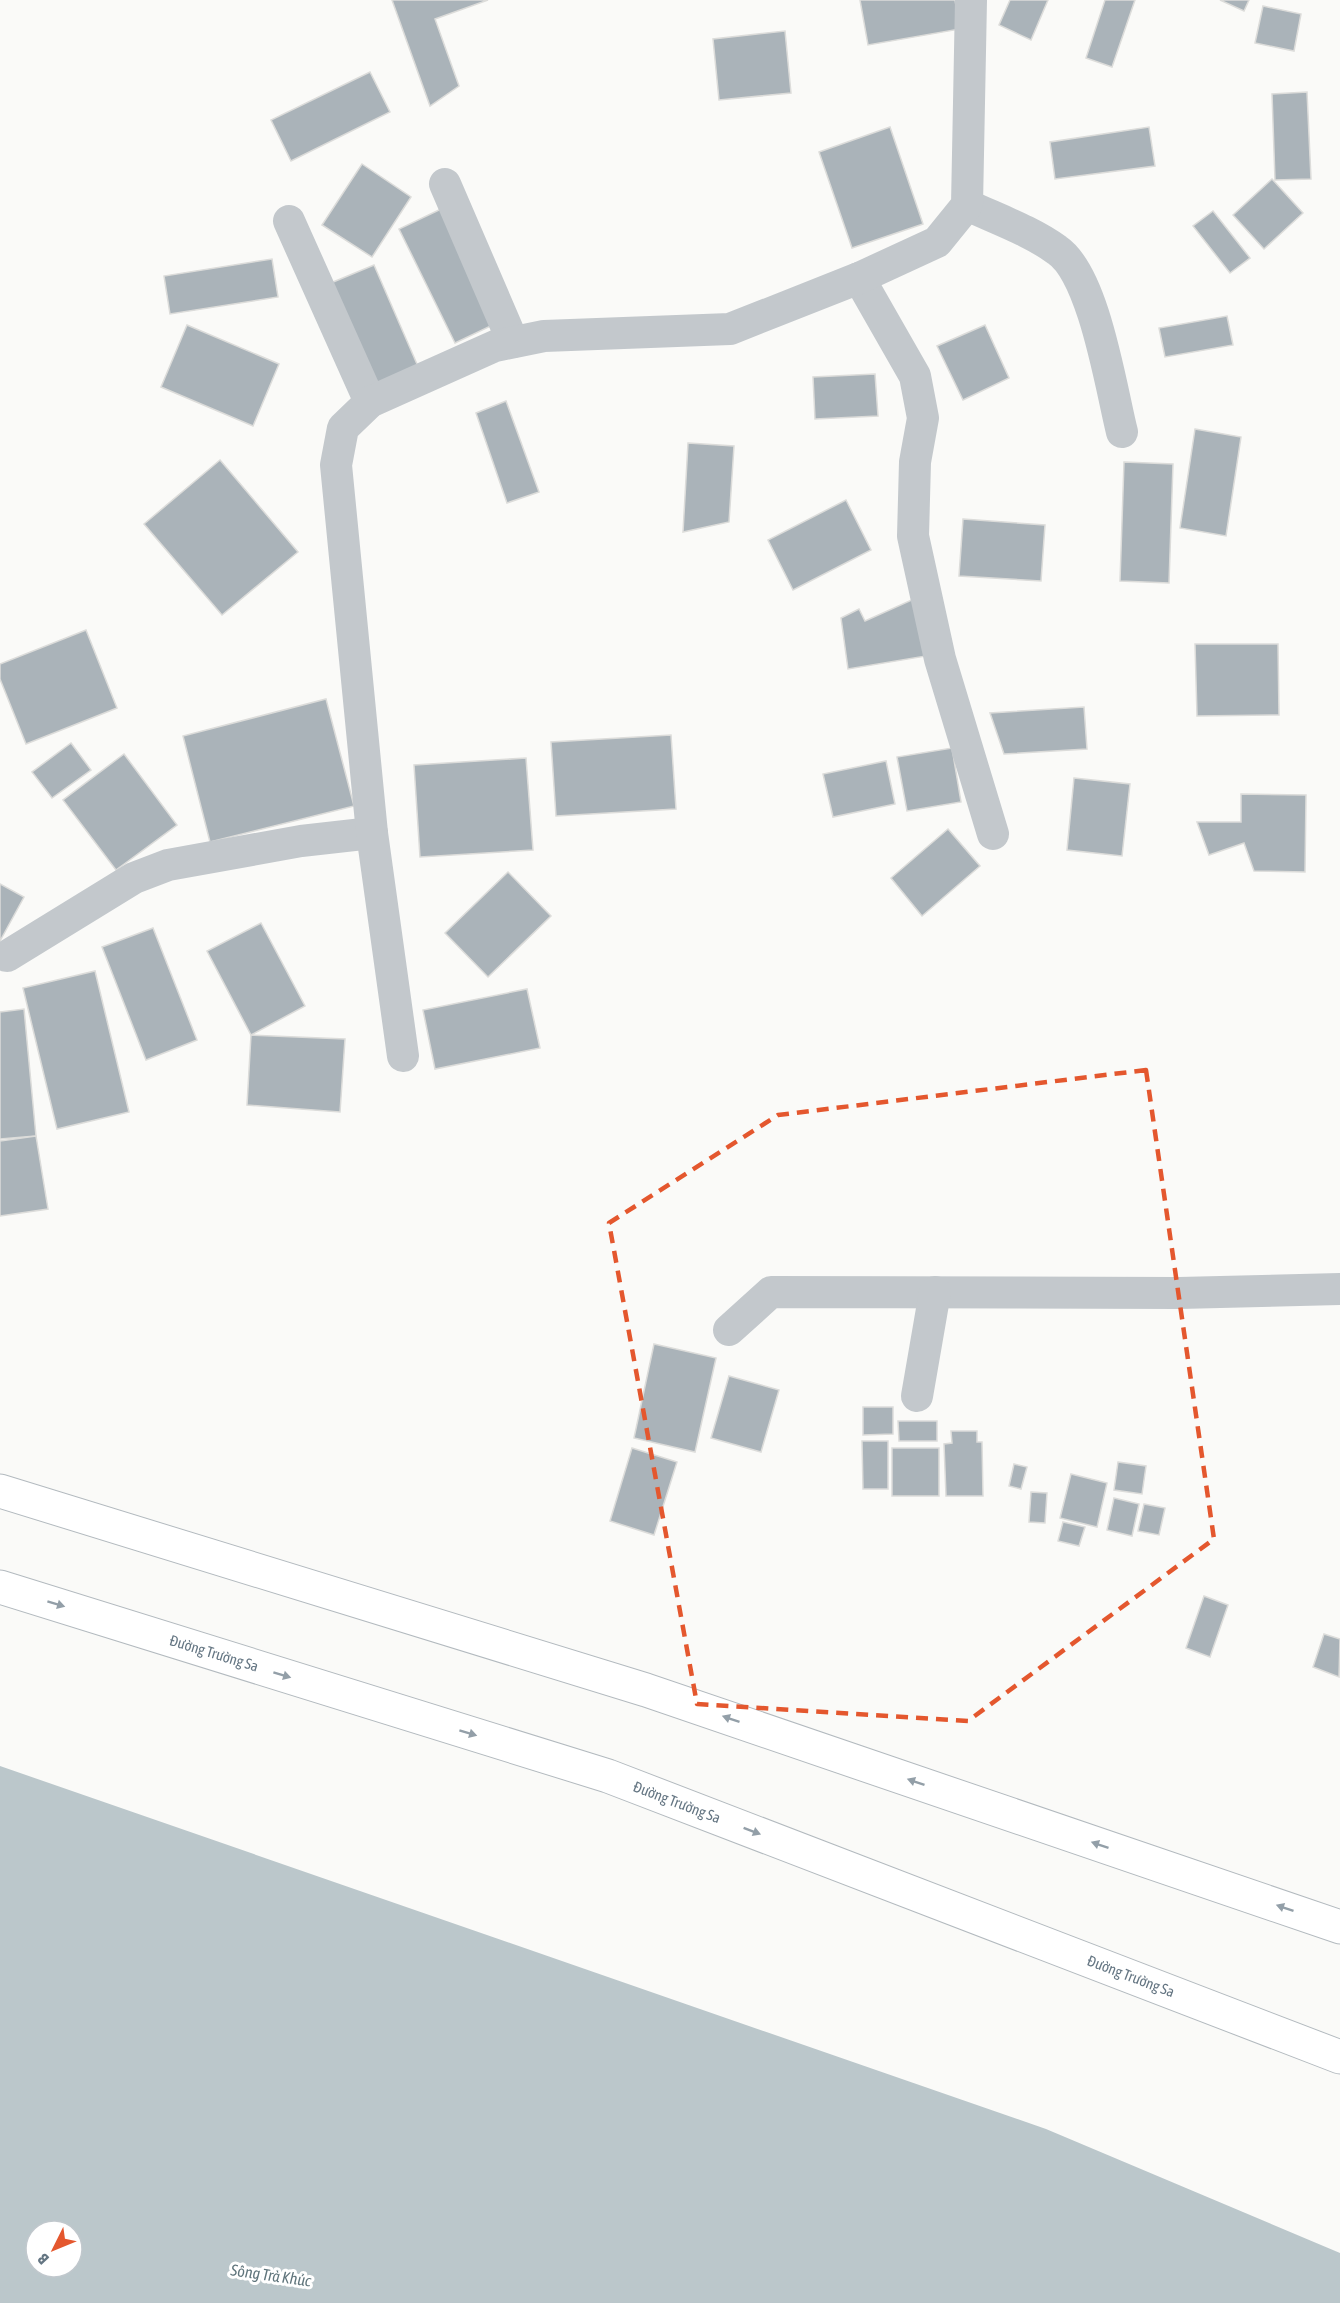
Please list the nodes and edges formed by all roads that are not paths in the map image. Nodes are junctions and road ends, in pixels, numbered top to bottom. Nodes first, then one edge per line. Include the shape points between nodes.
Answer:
1 (971, 0) edge
2 (445, 184) dead end
3 (967, 205) junction
4 (289, 221) dead end
5 (859, 278) junction
6 (513, 342) junction
7 (370, 402) junction
8 (1122, 432) dead end
9 (372, 833) junction
10 (993, 834) dead end
11 (7, 956) dead end
12 (403, 1056) dead end
13 (1340, 1289) edge
14 (935, 1292) junction
15 (729, 1330) dead end
16 (916, 1396) dead end
17 (0, 1491) edge
18 (0, 1587) edge
19 (1340, 1927) edge
20 (1340, 2057) edge

1 - 3 street
2 - 6 street
3 - 5 street via 936,242
3 - 8 street via 1059,251 1073,265 1093,313
4 - 7 street
5 - 6 street via 730,328 544,336
5 - 10 street via 915,376 923,418 915,462 913,536 940,659
6 - 7 street via 495,346
7 - 9 street via 343,428 336,465
9 - 11 street via 301,841 168,866 134,878
9 - 12 street
13 - 14 street
14 - 15 street via 771,1292
14 - 16 street
19 -> 17 main road via 646,1690
18 -> 20 main road, Đường Trường Sa via 608,1776

